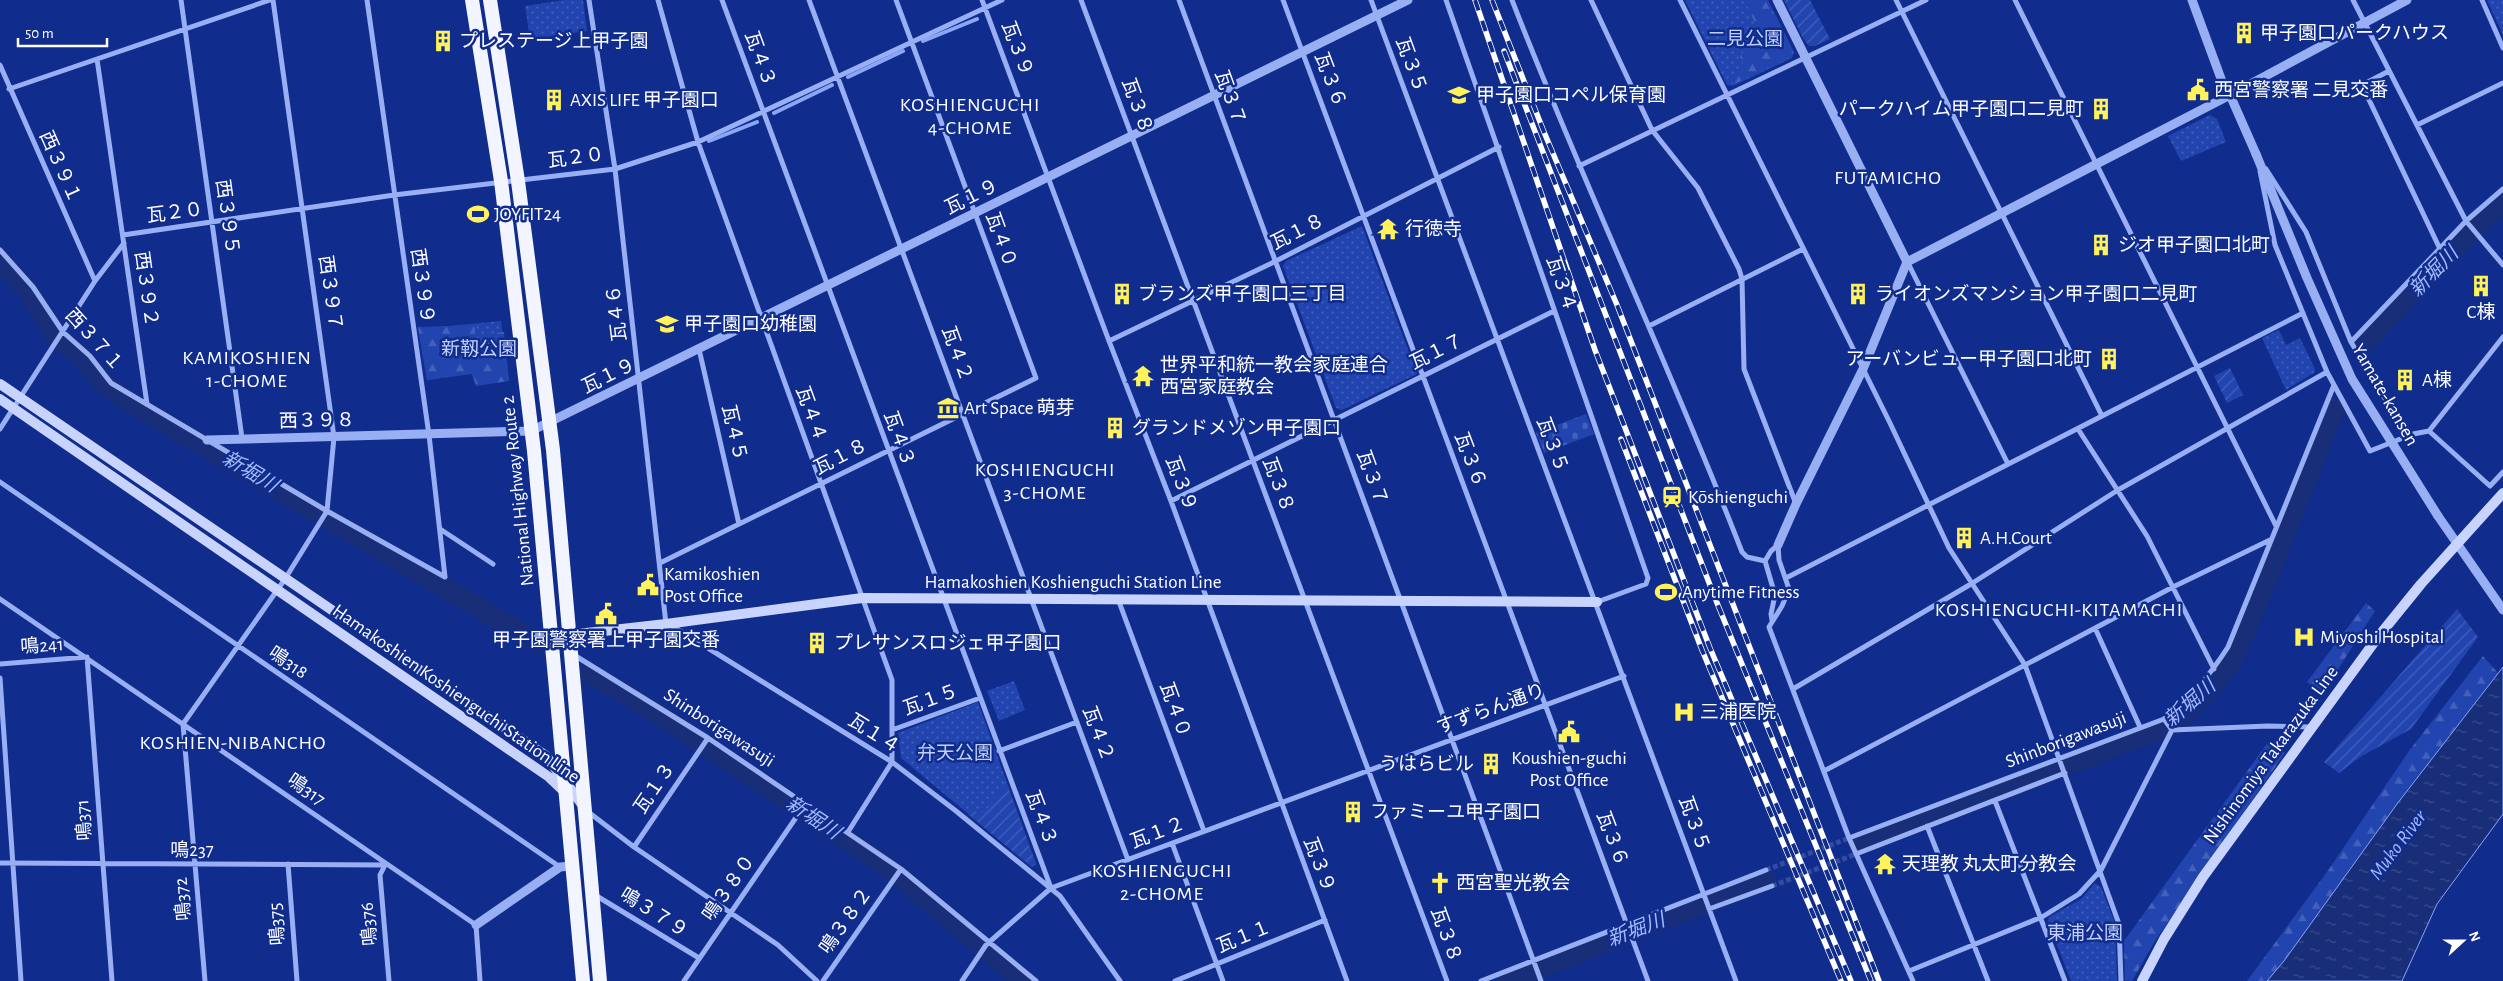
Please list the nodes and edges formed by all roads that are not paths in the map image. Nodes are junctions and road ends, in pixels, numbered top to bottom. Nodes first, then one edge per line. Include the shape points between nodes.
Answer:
1 (181, 0) edge
2 (271, 0) edge
3 (367, 0) edge
4 (472, 0) edge
5 (490, 0) edge
6 (589, 0) edge
7 (658, 0) edge
8 (722, 0) edge
9 (809, 0) edge
10 (896, 0) edge
11 (982, 0) edge
12 (1002, 0) edge
13 (1082, 0) edge
14 (1179, 0) edge
15 (1284, 0) edge
16 (1371, 0) edge
17 (1408, 0) edge
18 (1446, 0) edge
19 (1512, 0) edge
20 (1591, 0) edge
21 (1680, 0) edge
22 (1777, 0) edge
23 (1896, 0) edge
24 (1926, 0) edge
25 (2015, 0) edge
26 (2192, 0) edge
27 (2353, 0) edge
28 (2407, 0) edge
29 (2482, 0) edge
30 (985, 8) junction
31 (1902, 12) junction
32 (1377, 16) junction
33 (2364, 23) junction
34 (185, 30) junction
35 (912, 42) junction
36 (2503, 48) edge
37 (1303, 52) junction
38 (1806, 57) junction
39 (97, 59) junction
40 (0, 65) edge
41 (2389, 71) junction
42 (838, 77) junction
43 (2503, 83) edge
44 (9, 90) junction
45 (1727, 95) junction
46 (2230, 95) junction
47 (1214, 96) junction
48 (764, 112) junction
49 (2417, 126) junction
50 (1652, 130) junction
51 (1132, 137) junction
52 (698, 142) junction
53 (1499, 147) junction
54 (2256, 154) junction
55 (2096, 164) junction
56 (1578, 166) junction
57 (615, 169) junction
58 (1049, 177) junction
59 (1436, 180) junction
60 (501, 181) junction
61 (518, 181) junction
62 (2503, 189) edge
63 (394, 195) junction
64 (303, 210) junction
65 (2003, 212) junction
66 (975, 214) junction
67 (1363, 216) junction
68 (213, 223) junction
69 (2468, 223) junction
70 (123, 235) junction
71 (124, 243) junction
72 (1803, 249) junction
73 (2440, 249) junction
74 (0, 250) edge
75 (903, 250) junction
76 (1276, 261) junction
77 (1907, 262) junction
78 (2503, 265) edge
79 (1742, 279) junction
80 (95, 281) junction
81 (829, 286) junction
82 (1194, 300) junction
83 (1554, 311) junction
84 (2303, 313) junction
85 (761, 319) junction
86 (1649, 326) junction
87 (62, 334) junction
88 (2503, 336) edge
89 (1496, 340) junction
90 (1109, 341) junction
91 (2351, 342) junction
92 (699, 350) junction
93 (2198, 366) junction
94 (1863, 369) junction
95 (2327, 372) junction
96 (1422, 376) junction
97 (1036, 378) joint
98 (640, 379) junction
99 (0, 384) edge
100 (2334, 385) junction
101 (21, 398) junction
102 (0, 399) edge
103 (147, 404) junction
104 (14, 409) junction
105 (963, 415) junction
106 (2102, 416) junction
107 (1335, 419) junction
108 (550, 422) junction
109 (2078, 428) junction
110 (2227, 428) junction
111 (0, 430) edge
112 (531, 431) junction
113 (2429, 431) junction
114 (428, 435) junction
115 (334, 437) junction
116 (2408, 437) junction
117 (242, 438) junction
118 (207, 440) junction
119 (887, 450) junction
120 (1252, 460) junction
121 (2008, 464) junction
122 (2503, 472) edge
123 (0, 482) edge
124 (821, 484) junction
125 (2118, 490) junction
126 (2503, 493) edge
127 (1172, 501) junction
128 (1796, 504) junction
129 (1929, 505) junction
130 (327, 511) junction
131 (739, 524) junction
132 (2276, 526) junction
133 (440, 529) junction
134 (2270, 540) junction
135 (2457, 543) junction
136 (1774, 548) junction
137 (1765, 561) junction
138 (660, 563) junction
139 (493, 564) dead end
140 (445, 577) joint
141 (1786, 578) junction
142 (285, 579) junction
143 (1971, 584) junction
144 (2173, 587) junction
145 (277, 590) junction
146 (0, 598) edge
147 (862, 598) junction
148 (943, 598) junction
149 (1031, 599) junction
150 (1118, 599) junction
151 (1206, 601) junction
152 (1306, 601) junction
153 (1400, 602) junction
154 (1508, 602) junction
155 (1597, 602) junction
156 (2503, 610) edge
157 (1772, 620) junction
158 (667, 624) junction
159 (2095, 628) junction
160 (569, 636) junction
161 (551, 637) junction
162 (237, 646) junction
163 (571, 654) junction
164 (87, 657) junction
165 (0, 664) edge
166 (2025, 664) junction
167 (2214, 669) junction
168 (1624, 676) junction
169 (0, 678) edge
170 (1793, 689) junction
171 (980, 698) junction
172 (1545, 705) junction
173 (2164, 719) junction
174 (1077, 722) junction
175 (183, 724) junction
176 (2140, 727) junction
177 (2311, 727) junction
178 (892, 730) junction
179 (2172, 730) junction
180 (1452, 740) junction
181 (705, 742) junction
182 (999, 751) junction
183 (2061, 761) junction
184 (892, 762) junction
185 (1369, 771) junction
186 (1824, 771) junction
187 (2064, 771) junction
188 (566, 788) junction
189 (1995, 801) junction
190 (1280, 803) junction
191 (803, 807) junction
192 (587, 810) junction
193 (1927, 826) junction
194 (1204, 831) junction
195 (848, 832) junction
196 (1849, 838) junction
197 (1172, 843) junction
198 (634, 848) junction
199 (1856, 854) junction
200 (1128, 860) junction
201 (0, 863) edge
202 (12, 863) junction
203 (103, 864) junction
204 (288, 864) junction
205 (385, 865) junction
206 (195, 866) junction
207 (566, 866) junction
208 (1766, 870) tunnel mouth
209 (2101, 870) junction
210 (899, 872) junction
211 (1772, 886) tunnel mouth
212 (1051, 888) junction
213 (593, 894) junction
214 (1704, 897) junction
215 (1709, 908) junction
216 (730, 912) junction
217 (2042, 917) junction
218 (1324, 920) junction
219 (476, 926) junction
220 (1629, 927) junction
221 (987, 943) junction
222 (1974, 944) junction
223 (699, 958) junction
224 (1535, 963) junction
225 (1217, 964) junction
226 (1909, 971) junction
227 (21, 981) edge
228 (112, 981) edge
229 (205, 981) edge
230 (297, 981) edge
231 (389, 981) edge
232 (480, 981) edge
233 (583, 981) edge
234 (600, 981) edge
235 (684, 981) edge
236 (817, 981) edge
237 (823, 981) edge
238 (962, 981) edge
239 (1036, 981) edge
240 (1120, 981) edge
241 (1175, 981) edge
242 (1223, 981) edge
243 (1346, 981) edge
244 (1447, 981) edge
245 (1482, 981) edge
246 (1541, 981) edge
247 (1648, 981) edge
248 (1736, 981) edge
249 (1914, 981) edge
250 (1988, 981) edge
251 (2065, 981) edge
252 (2121, 981) edge
253 (2142, 981) edge

1 - 34 street, 西３９５
2 - 34 street
2 - 64 street, 西３９７
3 - 63 street, 西３９９
4 - 60 highway, National Highway Route 2
5 - 61 highway, National Highway Route 2
6 - 57 street, 瓦４６
7 - 52 street, 瓦４４
8 - 48 street, 瓦４３
9 - 42 street, 瓦４２
10 - 35 street, 瓦４０
11 - 30 street, 瓦３９
12 - 30 street, 瓦２０
13 - 51 street, 瓦３８
14 - 47 street, 瓦３７
15 - 37 street, 瓦３６
16 - 32 street, 瓦３５
17 - 32 street, 瓦１９
18 - 53 street, 瓦３４
19 - 56 street
20 - 50 street
21 - 45 street
22 - 38 street
23 - 31 street
24 - 31 street
25 - 55 street
26 - 46 street
27 - 33 street
28 - 33 street
29 - 36 street
30 - 35 street, 瓦２０
30 - 58 street, 瓦３９
31 - 38 street
31 - 65 street
32 - 37 street, 瓦１９
32 - 59 street, 瓦３５
33 - 41 street
33 - 46 street
34 - 39 street
34 - 68 street, 西３９５
35 - 42 street, 瓦２０
35 - 66 street, 瓦４０
37 - 47 street, 瓦１９
37 - 67 street, 瓦３６
38 - 45 street
38 - 77 street
39 - 44 street
39 - 70 street, 西３９２
40 - 44 street, 西３９１
41 - 49 street
41 - 73 street via 2362,85
42 - 48 street, 瓦２０
42 - 75 street, 瓦４２
43 - 49 street
44 - 80 street, 西３９１
45 - 50 street
45 - 72 street
46 - 54 street, Yamate-kansen
46 - 55 street
47 - 51 street, 瓦１９
47 - 76 street, 瓦３７
48 - 52 street, 瓦２０
48 - 81 street, 瓦４３
49 - 69 street
50 - 56 street
50 - 79 street via 1698,188
51 - 58 street, 瓦１９
51 - 82 street, 瓦３８
52 - 57 street, 瓦２０
52 - 85 street, 瓦４４
53 - 59 street, 瓦１８
53 - 83 street, 瓦３４
54 - 84 street via 2275,245
54 - 91 street via 2306,232
54 - 135 street, Yamate-kansen, bridge via 2352,379
55 - 65 street
55 - 93 street
56 - 86 street
57 - 61 street, 瓦２０
57 - 98 street, 瓦４６
58 - 66 street, 瓦１９
58 - 90 street, 瓦３９
59 - 67 street, 瓦１８
59 - 89 street, 瓦３５
60 - 61 street, 瓦２０
60 - 63 street, 瓦２０
60 - 112 highway, National Highway Route 2
61 - 108 highway, National Highway Route 2
62 - 69 street
63 - 64 street, 瓦２０
63 - 114 street, 西３９９
64 - 68 street, 瓦２０
64 - 115 street, 西３９７
65 - 77 street
65 - 106 street
66 - 75 street, 瓦１９
66 - 97 street, 瓦４０
67 - 76 street, 瓦１８
67 - 96 street, 瓦３６
68 - 70 street, 瓦２０
68 - 117 street, 西３９５
69 - 73 street
69 - 78 street
70 - 71 street, 西３９２
71 - 80 street, 瓦２０
71 - 103 street, 西３９２
72 - 79 street
72 - 94 street
73 - 91 street
74 - 87 street, 西３７１ via 33,287
75 - 81 street, 瓦１９
75 - 105 street, 瓦４２
76 - 82 street, 瓦１８
76 - 107 street, 瓦３７
77 - 94 street
77 - 121 street
79 - 86 street
79 - 128 street via 1744,369
80 - 87 street, 瓦２０
81 - 85 street, 瓦１９
81 - 119 street, 瓦４３
82 - 90 street, 瓦１８
82 - 120 street, 瓦３８
83 - 89 street, 瓦１７
83 - 155 street, 瓦３４ via 1648,578 1646,584
84 - 93 street
84 - 95 street
85 - 92 street, 瓦１９
85 - 124 street, 瓦４４
86 - 137 street via 1742,552 1747,557
87 - 101 street, 瓦２０
87 - 103 street, 西３７１ via 90,356 111,383
88 - 113 street
89 - 96 street, 瓦１７
89 - 155 street, 瓦３５
90 - 127 street, 瓦３９
91 - 116 street
92 - 98 street, 瓦１９
92 - 131 street, 瓦４５
93 - 106 street
93 - 110 street
94 - 128 street
94 - 129 street
95 - 100 street
95 - 110 street
96 - 107 street, 瓦１７
96 - 154 street, 瓦３６
97 - 105 street, 瓦１８
98 - 108 street, 瓦１９
98 - 138 street, 瓦４６
99 - 101 main road, Hamakoshien Koshienguchi Station Line
100 - 116 street via 2370,451
100 - 132 street, Shinborigawasuji
101 - 104 street, 瓦２０
101 - 142 main road, Hamakoshien Koshienguchi Station Line
102 - 104 main road, Hamakoshien Koshienguchi Station Line
103 - 118 street, 西３７１
104 - 111 street, 瓦２０
104 - 145 main road, Hamakoshien Koshienguchi Station Line
105 - 119 street, 瓦１８
105 - 149 street, 瓦４２
106 - 109 street
107 - 120 street, 瓦１７
107 - 153 street, 瓦３７
108 - 112 street, 瓦１９
108 - 160 highway, National Highway Route 2
109 - 121 street
109 - 125 street
110 - 125 street
110 - 132 street
112 - 114 street, 西３９８
112 - 161 highway, National Highway Route 2
113 - 116 street
113 - 122 street via 2490,486
114 - 115 street, 西３９８
114 - 133 street, 西３９９
115 - 117 street, 西３９８
115 - 130 street, 西３９７
117 - 118 street, 西３９８
118 - 130 street, 西３７１
119 - 124 street, 瓦１８
119 - 148 street, 瓦４３
120 - 127 street, 瓦１７
120 - 152 street, 瓦３８
121 - 129 street
123 - 162 street, 鳴318
124 - 131 street, 瓦１８
124 - 147 street, 瓦４４
125 - 143 street
125 - 144 street via 2147,536
126 - 135 main road, Nishinomiya Takarazuka Line
127 - 151 street, 瓦３９
128 - 136 street
129 - 141 street
129 - 143 street via 1949,548
130 - 140 street, 西３７１
130 - 142 street, 西３９７
131 - 138 street, 瓦１８
132 - 134 street, Shinborigawasuji
133 - 139 street
133 - 140 street, 西３９９
134 - 144 street
134 - 167 street, Shinborigawasuji via 2228,647
135 - 156 street, Yamate-kansen
135 - 177 main road, Nishinomiya Takarazuka Line via 2378,637
136 - 137 street
136 - 141 street
137 - 157 street via 1775,595
138 - 158 street, 瓦４６
141 - 157 street via 1789,589
142 - 145 street, 西３９７
142 - 188 main road, Hamakoshien Koshienguchi Station Line via 546,756
143 - 166 street
143 - 170 street
144 - 159 street
144 - 167 street
145 - 162 street, 西３９７
145 - 188 main road, Hamakoshien Koshienguchi Station Line
146 - 164 street, 鳴317
147 - 148 main road, Hamakoshien Koshienguchi Station Line
147 - 158 main road, Hamakoshien Koshienguchi Station Line
147 - 178 street, 瓦４４ via 892,680
148 - 149 main road, Hamakoshien Koshienguchi Station Line
148 - 171 street, 瓦４３
149 - 150 main road, Hamakoshien Koshienguchi Station Line
149 - 174 street, 瓦４２
150 - 151 main road, Hamakoshien Koshienguchi Station Line
150 - 194 street, 瓦４０
151 - 152 main road, Hamakoshien Koshienguchi Station Line
151 - 190 street, 瓦３９
152 - 153 main road, Hamakoshien Koshienguchi Station Line
152 - 185 street, 瓦３８
153 - 154 main road, Hamakoshien Koshienguchi Station Line
153 - 180 street, 瓦３７
154 - 155 main road, Hamakoshien Koshienguchi Station Line
154 - 172 street, 瓦３６
155 - 168 street, 瓦３５
157 - 170 street via 1769,627
158 - 160 main road, Hamakoshien Koshienguchi Station Line
158 - 184 street, 瓦１４
159 - 166 street
159 - 176 street
160 - 161 main road, Hamakoshien Koshienguchi Station Line
160 - 163 highway, National Highway Route 2
161 - 188 highway, National Highway Route 2
162 - 175 street, 西３９７
162 - 207 street, 鳴318
163 - 181 street, Shinborigawasuji
163 - 192 highway, National Highway Route 2
164 - 165 street, 鳴241
164 - 175 street, 鳴317
164 - 203 street, 鳴371
166 - 183 street
166 - 186 street
167 - 173 street, Shinborigawasuji via 2192,695
168 - 172 street, すずらん通り
168 - 214 street, 瓦３５
169 - 202 street
170 - 186 street
171 - 178 street, 瓦１５
171 - 182 street, 瓦４３
172 - 180 street, すずらん通り
172 - 220 street, 瓦３６
173 - 176 street, Shinborigawasuji
173 - 179 street
174 - 182 street
174 - 200 street, 瓦４２
175 - 205 street, 鳴317
175 - 206 street, 鳴372
176 - 183 street, Shinborigawasuji
177 - 179 street
177 - 253 main road, Nishinomiya Takarazuka Line via 2203,878
178 - 184 street, 瓦４４
179 - 209 street
180 - 185 street, すずらん通り
180 - 224 street, 瓦３７
181 - 191 street, Shinborigawasuji
181 - 198 street, 瓦１３
182 - 212 street, 瓦４３
183 - 187 street
183 - 196 street, Shinborigawasuji
184 - 195 street
184 - 212 street, 瓦１４
185 - 190 street, 瓦１２
185 - 244 street, 瓦３８
186 - 196 street
187 - 189 street
187 - 209 street
188 - 192 main road, Hamakoshien Koshienguchi Station Line
188 - 207 highway, National Highway Route 2
189 - 193 street
189 - 217 street
190 - 194 street, 瓦１２
190 - 218 street, 瓦３９
191 - 195 street, Shinborigawasuji
191 - 216 street, 鳴３８０
192 - 198 street
192 - 213 highway, National Highway Route 2
193 - 199 street
193 - 222 street
194 - 197 street, 瓦１２
195 - 210 street, Shinborigawasuji
196 - 199 street
197 - 200 street, 瓦１２
197 - 225 street
198 - 216 street
199 - 226 street
200 - 212 street, 瓦１２
201 - 202 street, 鳴237
202 - 203 street, 鳴237
202 - 227 street
203 - 206 street, 鳴237
203 - 228 street, 鳴371
204 - 205 street, 鳴237
204 - 206 street, 鳴237
204 - 230 street, 鳴375
205 - 219 street, 鳴317
205 - 231 street, 鳴376 via 380,875
206 - 229 street, 鳴372
207 - 219 street
207 - 233 highway, National Highway Route 2
208 - 214 street
209 - 217 street via 2079,894
209 - 252 street via 2119,924
210 - 221 street, Shinborigawasuji
210 - 237 street, 鳴３８２
211 - 215 street
212 - 221 street, 瓦１２
212 - 240 street
213 - 223 street, 鳴３７９
213 - 234 highway, National Highway Route 2
214 - 215 street, 瓦３５
214 - 220 street
215 - 248 street
216 - 223 street, 鳴３８０
216 - 236 street via 778,945
217 - 222 street
217 - 251 street
218 - 225 street, 瓦１１
218 - 243 street, 瓦３９
219 - 232 street
220 - 224 street
220 - 247 street, 瓦３６
221 - 238 street, 瓦１２
221 - 239 street, Shinborigawasuji
222 - 226 street
222 - 250 street
223 - 235 street, 鳴３８０
224 - 245 street
224 - 246 street, 瓦３７
225 - 241 street, 瓦１１
225 - 242 street
226 - 249 street

